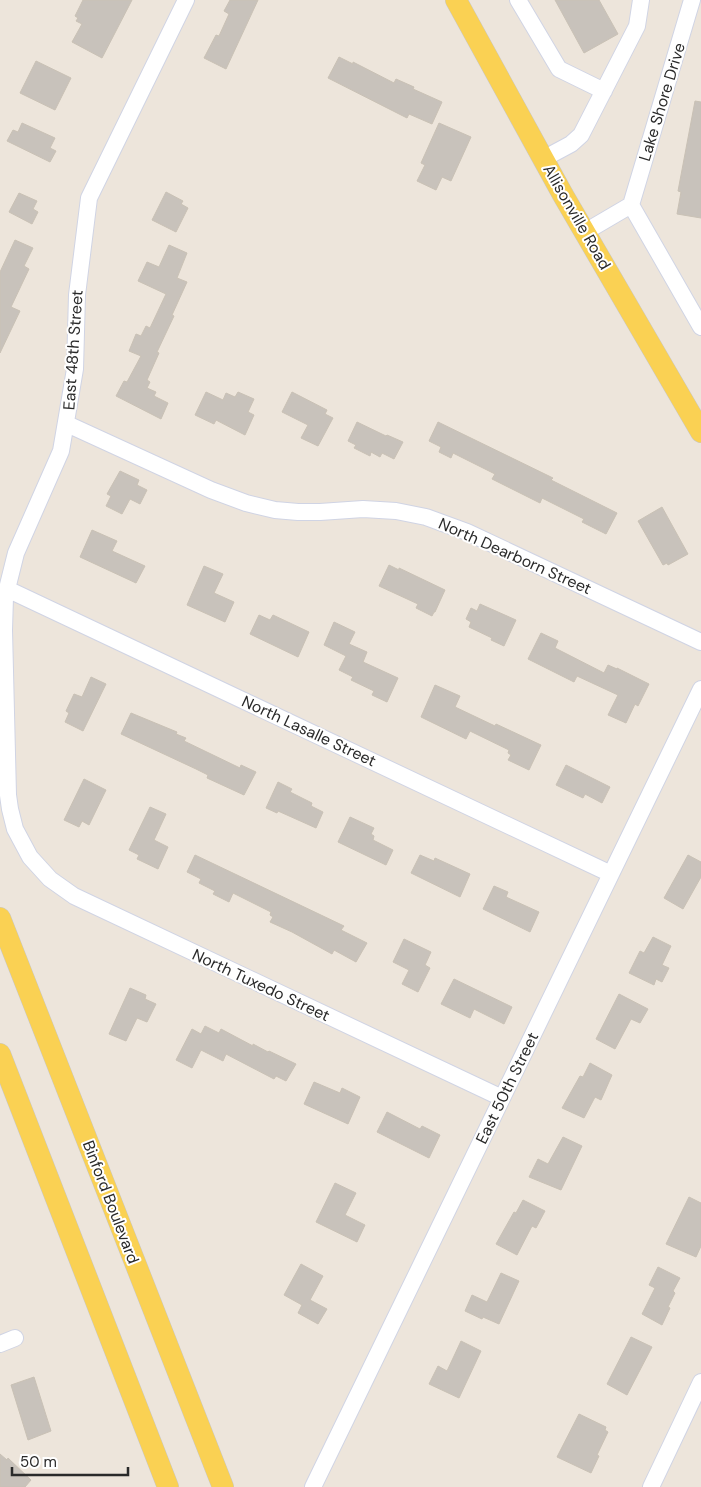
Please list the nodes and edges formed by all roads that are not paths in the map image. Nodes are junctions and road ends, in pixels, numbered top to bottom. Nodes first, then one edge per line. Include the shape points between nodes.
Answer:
1 (186, 0) edge
2 (456, 0) edge
3 (518, 0) edge
4 (641, 0) edge
5 (692, 0) edge
6 (604, 91) junction
7 (543, 159) junction
8 (631, 205) junction
9 (585, 232) junction
10 (701, 327) edge
11 (66, 424) junction
12 (701, 432) edge
13 (7, 589) junction
14 (701, 642) edge
15 (701, 690) edge
16 (30, 857) joint
17 (611, 874) junction
18 (0, 918) edge
19 (0, 1054) edge
20 (502, 1098) junction
21 (701, 1382) edge
22 (168, 1487) edge
23 (223, 1487) edge
24 (313, 1487) edge
25 (651, 1487) edge

1 - 11 street, East 48th Street via 89,198 76,295 75,369
2 - 7 main road, Allisonville Road
3 - 6 street via 559,69
4 - 6 street via 637,26
5 - 8 street, Lake Shore Drive
6 - 7 street via 581,135
7 - 9 main road, Allisonville Road
8 - 9 street
8 - 10 street
9 - 12 main road, Allisonville Road
11 - 13 street, East 48th Street via 61,450 20,541
11 - 14 street, North Dearborn Street via 246,503 298,512 396,510 440,522 468,532
13 - 16 street, East 48th Street via 4,630 8,795 15,829
13 - 17 street, North Lasalle Street
15 - 17 street, East 50th Street
16 - 20 street, North Tuxedo Street via 50,879 74,896
17 - 20 street, East 50th Street
18 - 23 main road, Binford Boulevard
19 - 22 main road
20 - 24 street, East 50th Street
21 - 25 street

